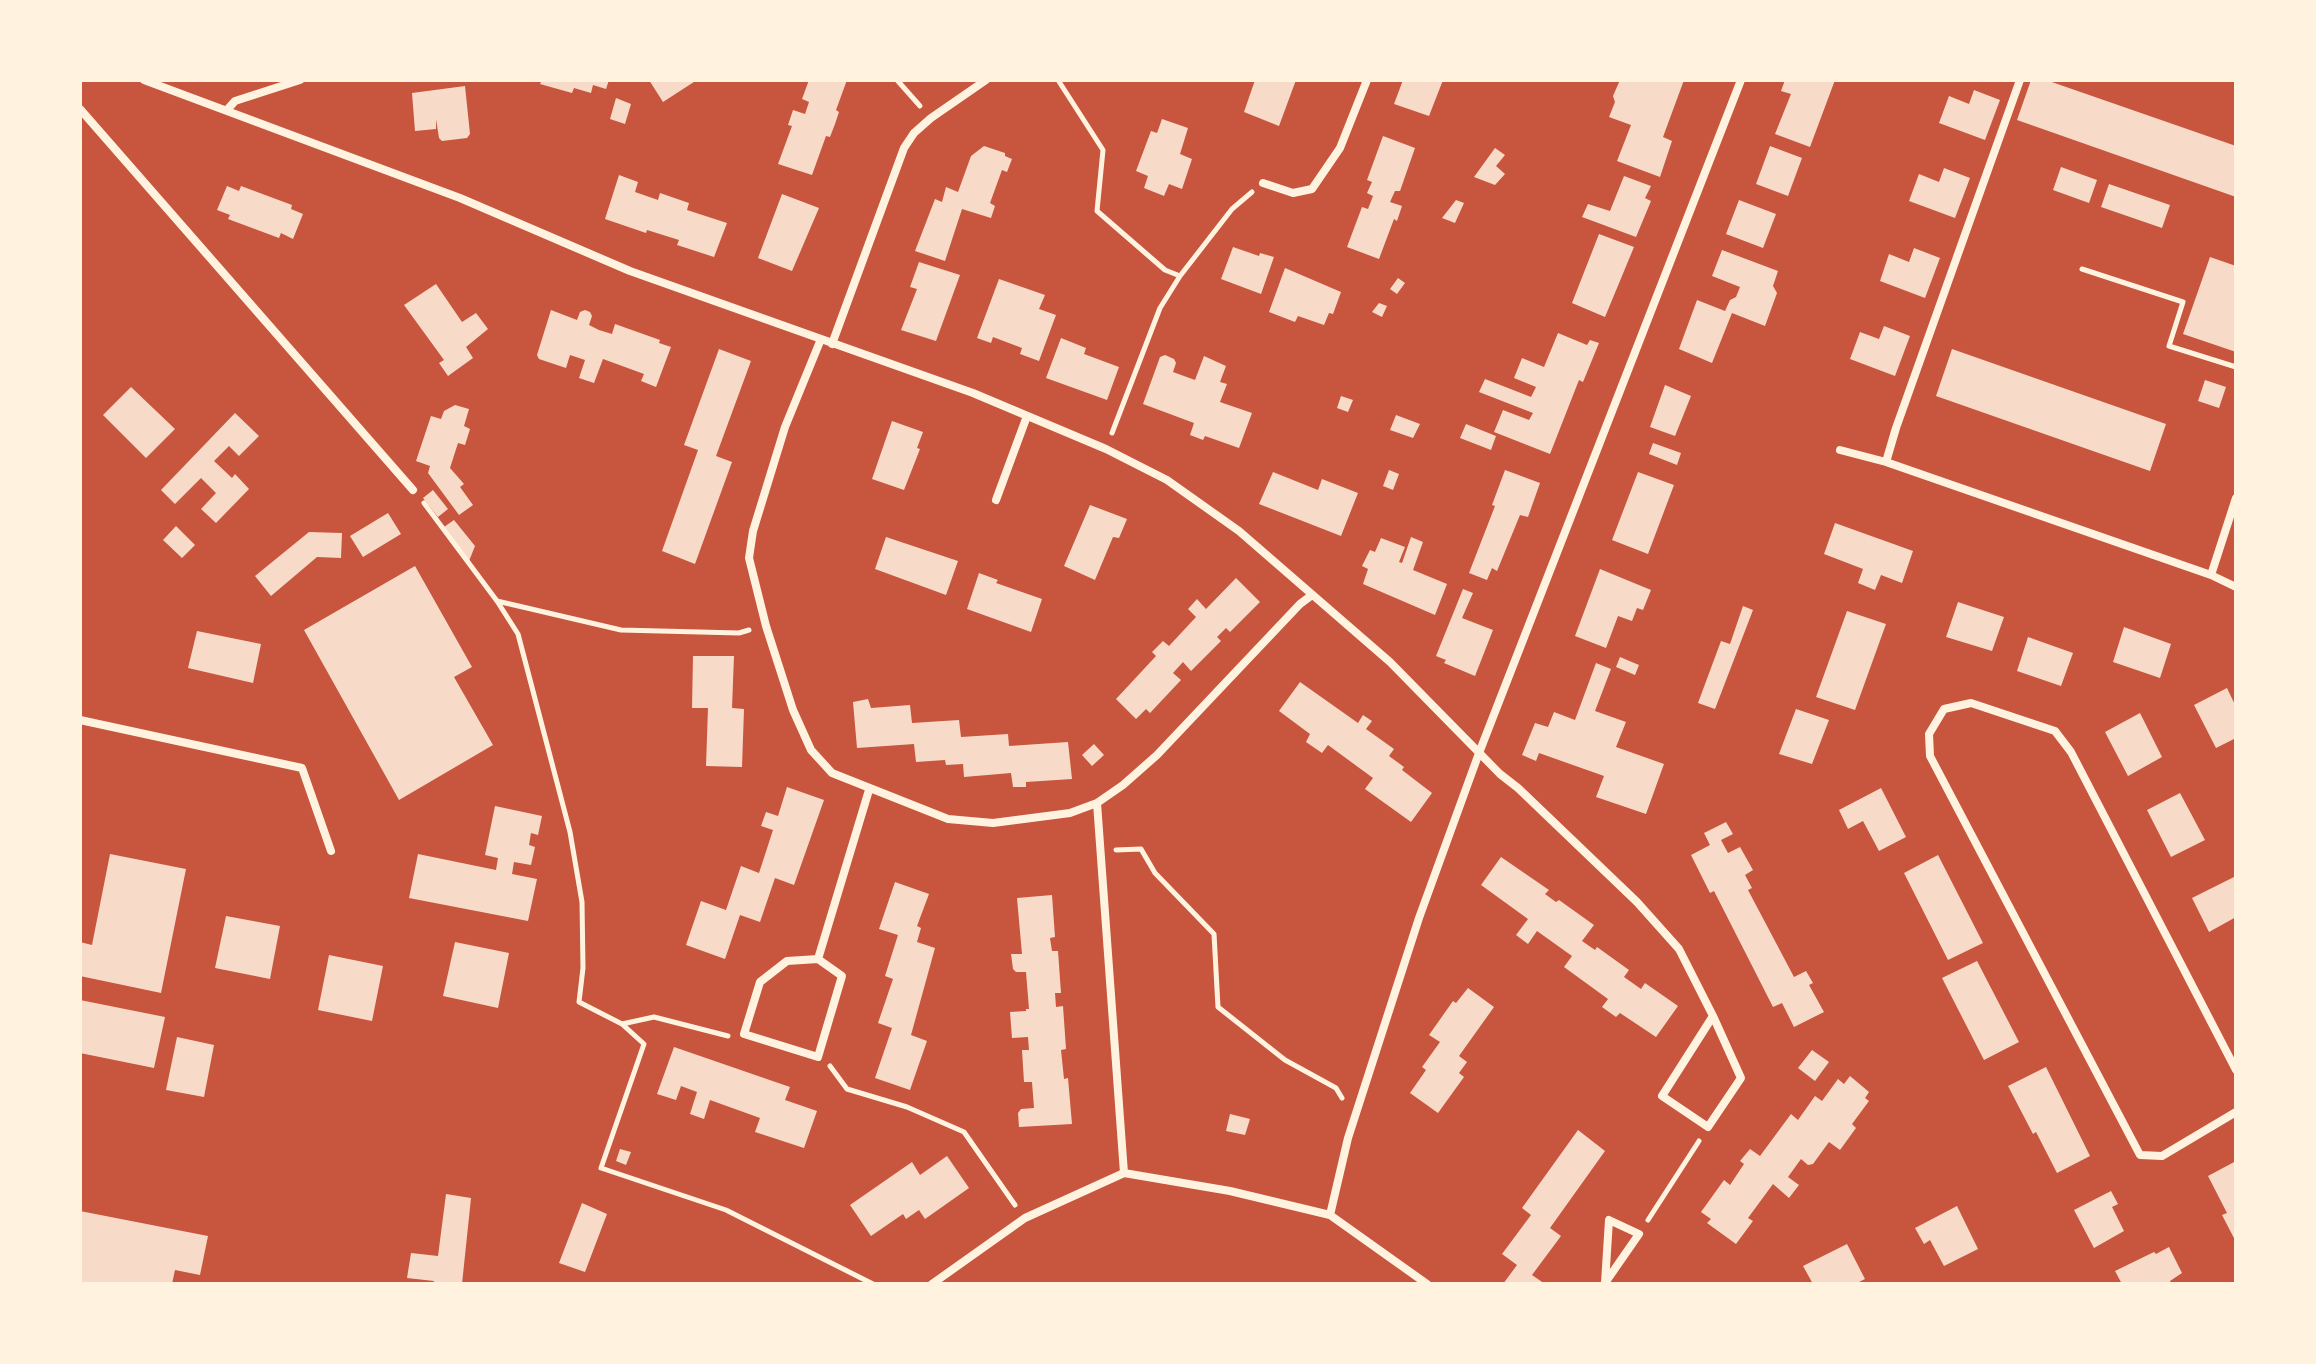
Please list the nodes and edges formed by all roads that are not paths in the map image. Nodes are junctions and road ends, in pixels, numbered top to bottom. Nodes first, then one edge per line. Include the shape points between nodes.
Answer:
1 (144, 80) edge
2 (300, 80) edge
3 (986, 80) edge
4 (1367, 80) edge
5 (1741, 80) edge
6 (2020, 80) edge
7 (80, 109) edge
8 (227, 110) junction
9 (1263, 183) road end
10 (821, 339) junction
11 (832, 344) junction
12 (1027, 416) junction
13 (1840, 450) dead end
14 (1886, 462) junction
15 (413, 490) road end
16 (2236, 498) edge
17 (996, 500) dead end
18 (2211, 575) junction
19 (2236, 587) edge
20 (1312, 595) junction
21 (80, 720) edge
22 (1479, 753) junction
23 (869, 790) junction
24 (1097, 803) junction
25 (331, 851) dead end
26 (818, 959) junction
27 (1713, 1016) junction
28 (2236, 1070) edge
29 (2236, 1112) edge
30 (1124, 1173) junction
31 (1330, 1215) junction
32 (932, 1284) edge
33 (1427, 1284) edge
34 (1605, 1284) edge

1 - 8 street
2 - 8 street via 235,101
3 - 11 street via 931,118 904,148
4 - 9 street via 1340,148 1312,189 1293,193
5 - 22 street
6 - 14 street
7 - 15 street
8 - 10 street via 460,198 630,271
10 - 11 street
10 - 23 street via 785,427 749,558 793,710 811,750 832,773
11 - 12 street
12 - 17 street
12 - 20 street via 1167,480 1239,531
13 - 14 street
14 - 18 street
16 - 18 street
18 - 19 street
20 - 22 street via 1390,662
20 - 24 street via 1157,755
21 - 25 street via 302,768
22 - 27 street via 1669,937
22 - 31 street via 1355,1116
23 - 24 street via 948,819 993,823 1070,813
23 - 26 street
24 - 30 street
26 - 26 street via 842,976 818,1057 744,1034 760,982 787,961
27 - 27 street via 1662,1096 1708,1127 1741,1078
28 - 29 street via 2071,752 2055,731 1971,703 1944,709 1929,734 1930,756 2140,1155 2162,1156
30 - 31 street
30 - 32 street via 1025,1218
31 - 33 street
34 - 34 street via 1639,1234 1609,1220

